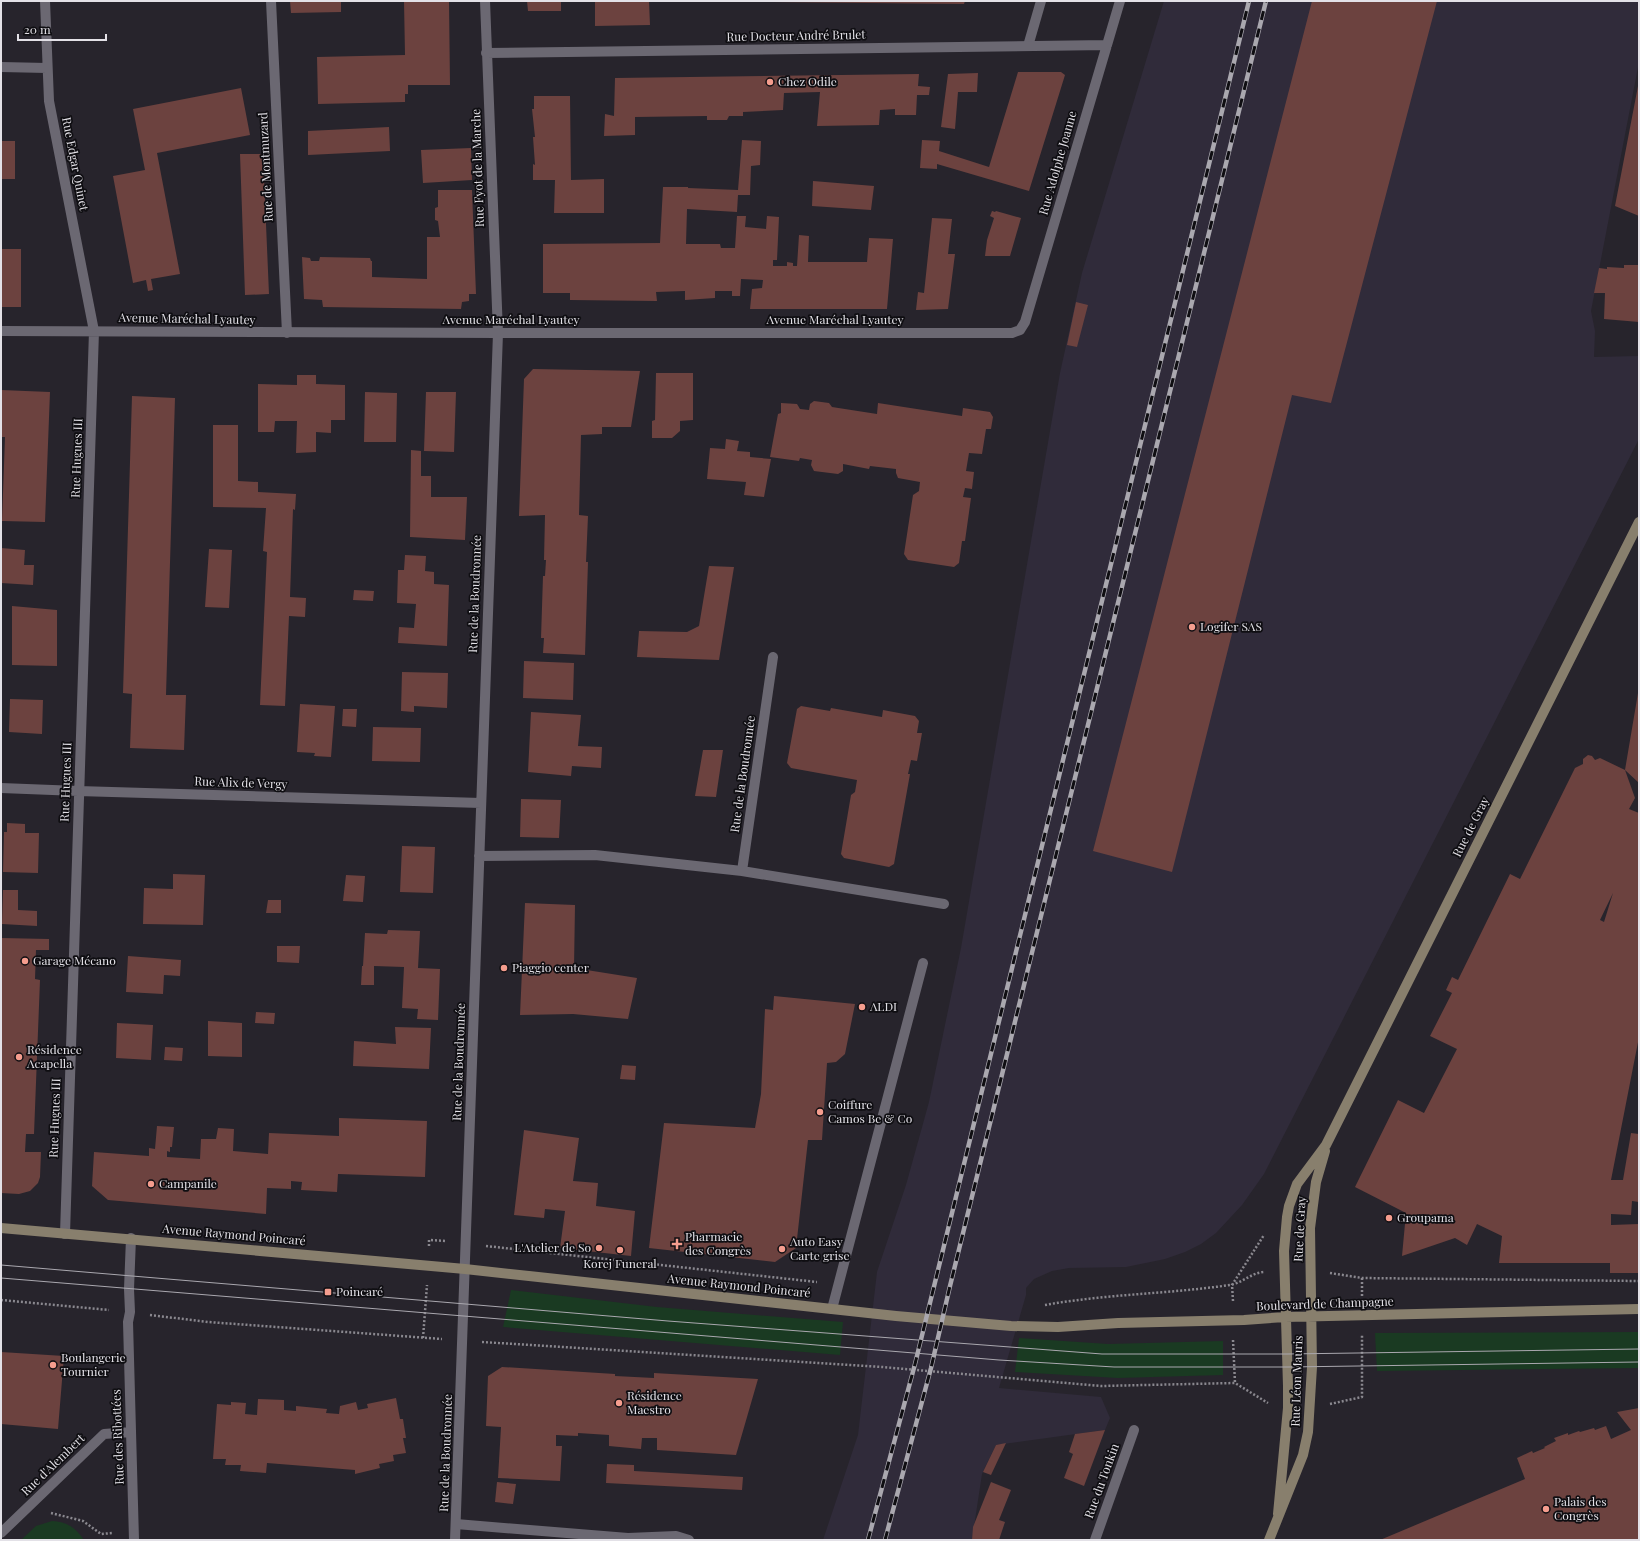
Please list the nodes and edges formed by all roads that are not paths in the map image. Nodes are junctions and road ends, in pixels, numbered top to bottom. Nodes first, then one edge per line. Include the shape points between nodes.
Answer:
1 (45, 1) edge
2 (271, 1) edge
3 (485, 1) edge
4 (1041, 1) edge
5 (1120, 1) edge
6 (1107, 45) junction
7 (1028, 46) junction
8 (486, 53) junction
9 (1, 67) edge
10 (48, 68) junction
11 (1, 330) edge
12 (1020, 330) joint
13 (94, 331) junction
14 (287, 333) junction
15 (498, 334) junction
16 (1639, 522) edge
17 (773, 657) dead end
18 (1, 788) edge
19 (78, 792) junction
20 (481, 803) junction
21 (479, 856) junction
22 (742, 871) junction
23 (944, 904) dead end
24 (923, 963) dead end
25 (1326, 1145) junction
26 (1, 1228) edge
27 (65, 1234) junction
28 (131, 1238) junction
29 (465, 1269) junction
30 (832, 1309) junction
31 (1639, 1309) edge
32 (1285, 1316) junction
33 (1312, 1316) junction
34 (1011, 1326) joint
35 (1134, 1430) dead end
36 (130, 1432) junction
37 (1278, 1514) junction
38 (456, 1524) junction
39 (1, 1533) edge
40 (134, 1536) edge
41 (628, 1539) edge
42 (455, 1540) edge
43 (689, 1540) edge
44 (1095, 1540) edge
45 (1269, 1540) edge

1 - 10 street, Rue Edgar Quinet
2 - 14 street, Rue de Montmuzard
3 - 8 street, Rue Fyot de la Marche
4 - 7 street
5 - 6 street, Rue Adolphe Joanne
6 - 7 street, Rue Docteur André Brulet
6 - 12 street, Rue Adolphe Joanne via 1025,322
7 - 8 street, Rue Docteur André Brulet
8 - 15 street, Rue Fyot de la Marche
9 - 10 street
10 - 13 street, Rue Edgar Quinet via 49,101
11 - 13 street, Avenue Maréchal Lyautey
12 - 15 street, Avenue Maréchal Lyautey via 1012,333
13 - 14 street, Avenue Maréchal Lyautey
13 - 19 street, Rue Hugues III
14 - 15 street, Avenue Maréchal Lyautey
15 - 20 street, Rue de la Boudronnée
16 - 25 main road, Rue de Gray
17 - 22 street, Rue de la Boudronnée
18 - 19 street, Rue Alix de Vergy
19 - 20 street, Rue Alix de Vergy
19 - 27 street, Rue Hugues III
20 - 21 street, Rue de la Boudronnée
21 - 22 street via 594,855
21 - 29 street, Rue de la Boudronnée
22 - 23 street
24 - 30 street
25 - 32 main road, Rue de Gray via 1297,1184 1289,1206 1284,1252
25 - 33 main road, Rue de Gray via 1316,1182 1310,1228
26 - 27 main road, Avenue Raymond Poincaré
27 - 28 main road, Avenue Raymond Poincaré
28 - 29 main road, Avenue Raymond Poincaré
28 - 36 street, Rue des Ribottées via 128,1322
29 - 30 main road, Avenue Raymond Poincaré
29 - 38 street, Rue de la Boudronnée
30 - 34 main road, Avenue Raymond Poincaré
31 - 33 main road, Boulevard de Champagne
32 - 33 main road, Boulevard de Champagne
32 - 34 main road, Boulevard de Champagne via 1058,1328
32 - 37 main road, Rue Léon Mauris via 1288,1408
33 - 37 main road, Rue Léon Mauris via 1308,1432 1303,1455
35 - 44 street, Rue du Tonkin
36 - 39 street, Rue d'Alembert via 104,1434
36 - 40 street, Rue des Ribottées
37 - 45 main road, Rue Léon Mauris
38 - 41 street
38 - 42 street, Rue de la Boudronnée
41 - 43 street via 676,1536

